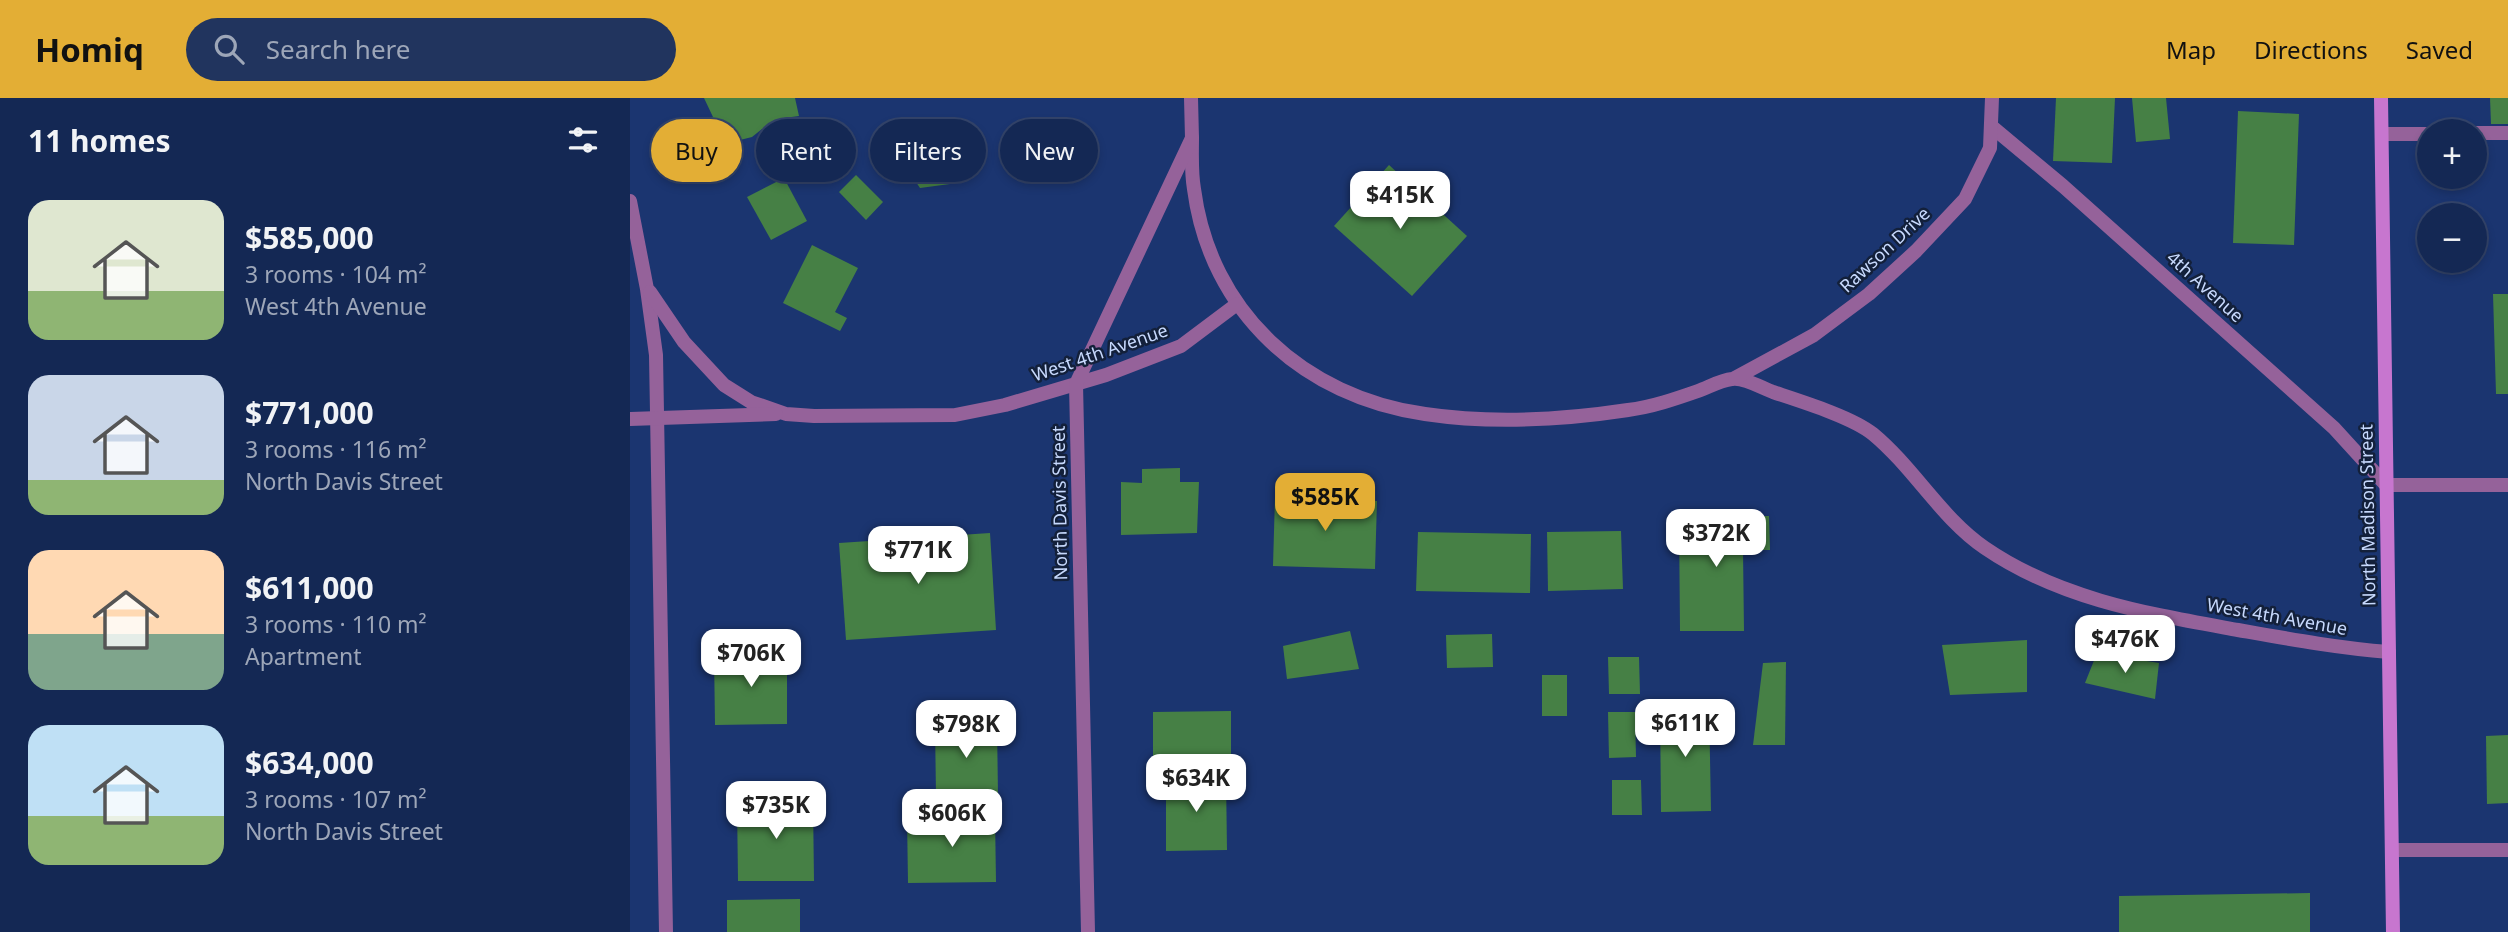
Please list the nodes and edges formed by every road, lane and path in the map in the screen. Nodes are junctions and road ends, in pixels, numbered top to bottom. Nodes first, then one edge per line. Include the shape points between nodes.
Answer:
1 (1191, 98) edge
2 (1992, 98) edge
3 (2381, 98) edge
4 (1991, 126) junction
5 (2382, 134) junction
6 (2417, 134) edge
7 (2487, 134) edge
8 (2508, 134) edge
9 (1192, 138) junction
10 (630, 201) edge
11 (635, 237) edge
12 (648, 289) junction
13 (1237, 304) junction
14 (1735, 378) junction
15 (1076, 384) junction
16 (786, 414) junction
17 (630, 419) edge
18 (657, 419) junction
19 (2386, 485) junction
20 (2508, 485) edge
21 (2389, 652) junction
22 (2508, 849) edge
23 (2392, 850) junction
24 (666, 932) edge
25 (1087, 932) edge
26 (2393, 932) edge

1 - 9 street, North Davis Street
2 - 4 street, Rawson Drive
3 - 5 main road, North Madison Street
4 - 14 street, Rawson Drive via 1990,148 1965,199 1916,251 1869,295 1814,335
4 - 19 street, 4th Avenue via 2334,428
5 - 6 street
5 - 19 main road, North Madison Street
7 - 8 street
9 - 13 street via 1193,187 1202,229 1219,274
9 - 15 street, North Davis Street
10 - 11 street
11 - 12 street
12 - 16 street, West 4th Avenue via 684,342 724,385 751,402
12 - 18 street
13 - 14 street via 1288,359 1325,382 1371,401 1424,414 1495,420 1618,411 1671,401
13 - 15 street, West 4th Avenue via 1181,346
14 - 21 street, West 4th Avenue via 1871,432 1983,547 2073,593 2133,611
15 - 16 street, West 4th Avenue via 955,415
15 - 25 street, North Davis Street
16 - 18 street, West 4th Avenue
17 - 18 street, West 4th Avenue
18 - 24 street
19 - 20 street
19 - 21 main road, North Madison Street
21 - 23 main road, North Madison Street
22 - 23 street
23 - 26 main road, North Madison Street

